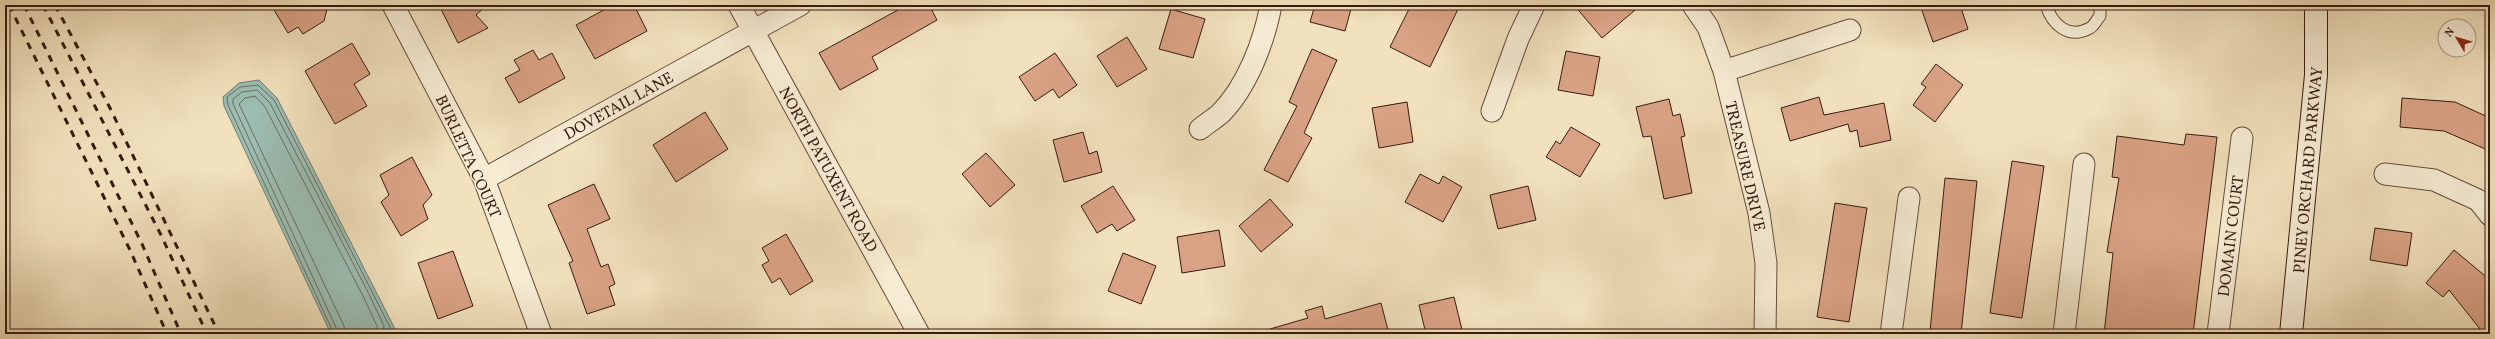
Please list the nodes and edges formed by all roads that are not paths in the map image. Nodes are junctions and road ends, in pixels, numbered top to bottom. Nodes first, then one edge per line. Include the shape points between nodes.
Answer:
1 (393, 5) edge
2 (739, 5) edge
3 (800, 5) edge
4 (1271, 5) edge
5 (1534, 5) edge
6 (1693, 5) edge
7 (2046, 5) edge
8 (2100, 5) edge
9 (2316, 5) edge
10 (1850, 30) dead end
11 (753, 31) junction
12 (1724, 71) junction
13 (1492, 111) dead end
14 (1200, 129) dead end
15 (2242, 138) dead end
16 (2084, 164) dead end
17 (2385, 174) dead end
18 (484, 179) junction
19 (1909, 198) dead end
20 (2490, 215) edge
21 (541, 334) edge
22 (919, 334) edge
23 (1765, 334) edge
24 (1891, 334) edge
25 (2064, 334) edge
26 (2218, 334) edge
27 (2291, 334) edge

1 - 18 street, BURLETTA COURT
2 - 11 street, NORTH PATUXENT ROAD
3 - 11 street
4 - 14 street via 1254,61 1238,90 1219,114
5 - 13 street via 1518,39
6 - 12 street, TREASURE DRIVE via 1708,27
7 - 8 lane via 2057,26 2075,31 2090,28 2100,16
9 - 27 main road, PINEY ORCHARD PARKWAY via 2316,75
10 - 12 street
11 - 18 street, DOVETAIL LANE
11 - 22 street, NORTH PATUXENT ROAD
12 - 23 street, TREASURE DRIVE via 1759,213 1766,264
15 - 26 street, DOMAIN COURT
16 - 25 street
17 - 20 street via 2434,180 2478,200
18 - 21 street, BURLETTA COURT
19 - 24 street

